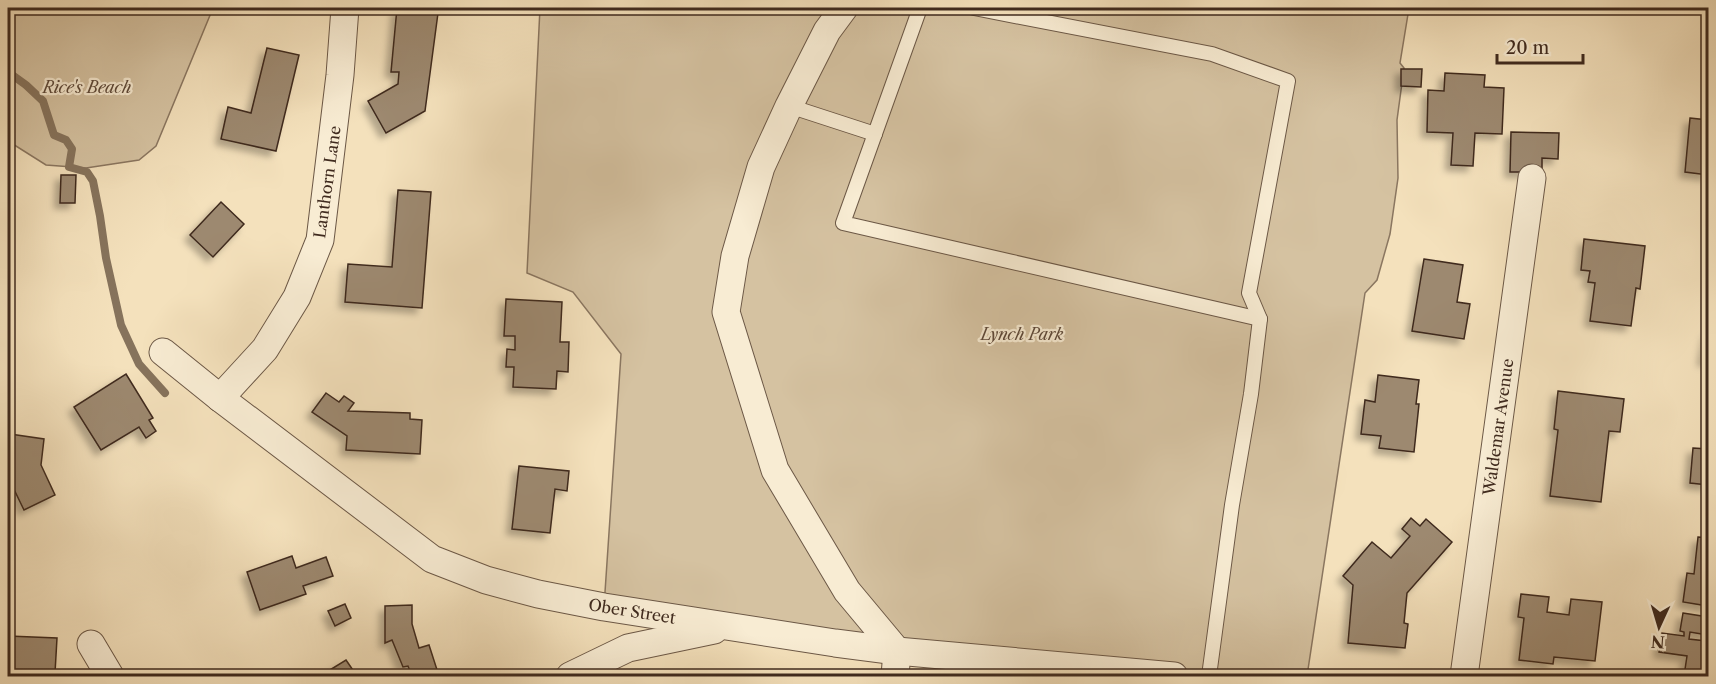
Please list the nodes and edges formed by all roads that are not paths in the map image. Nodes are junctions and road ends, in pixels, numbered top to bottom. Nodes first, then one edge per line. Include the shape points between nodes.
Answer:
1 (345, 8) edge
2 (844, 8) edge
3 (920, 8) edge
4 (974, 8) edge
5 (789, 106) junction
6 (875, 134) junction
7 (1533, 178) dead end
8 (1260, 320) junction
9 (163, 352) dead end
10 (220, 398) junction
11 (732, 626) junction
12 (91, 644) dead end
13 (896, 664) edge
14 (606, 667) edge
15 (110, 676) edge
16 (570, 676) edge
17 (1174, 676) edge
18 (1209, 676) edge
19 (1464, 676) edge

1 - 10 street, Lanthorn Lane via 320,240 297,297 266,349
2 - 5 street via 827,31
3 - 6 lane
4 - 8 lane via 1212,54 1288,81 1249,293
5 - 6 lane
5 - 13 street via 761,167 735,256 726,312 775,470
6 - 8 lane via 843,223
7 - 19 street, Waldemar Avenue
8 - 18 lane
9 - 10 street, Ober Street
10 - 11 street, Ober Street via 432,559 486,580 538,594
11 - 13 street, Ober Street
11 - 14 street via 628,648
12 - 15 street
13 - 17 street, Ober Street
14 - 16 street

